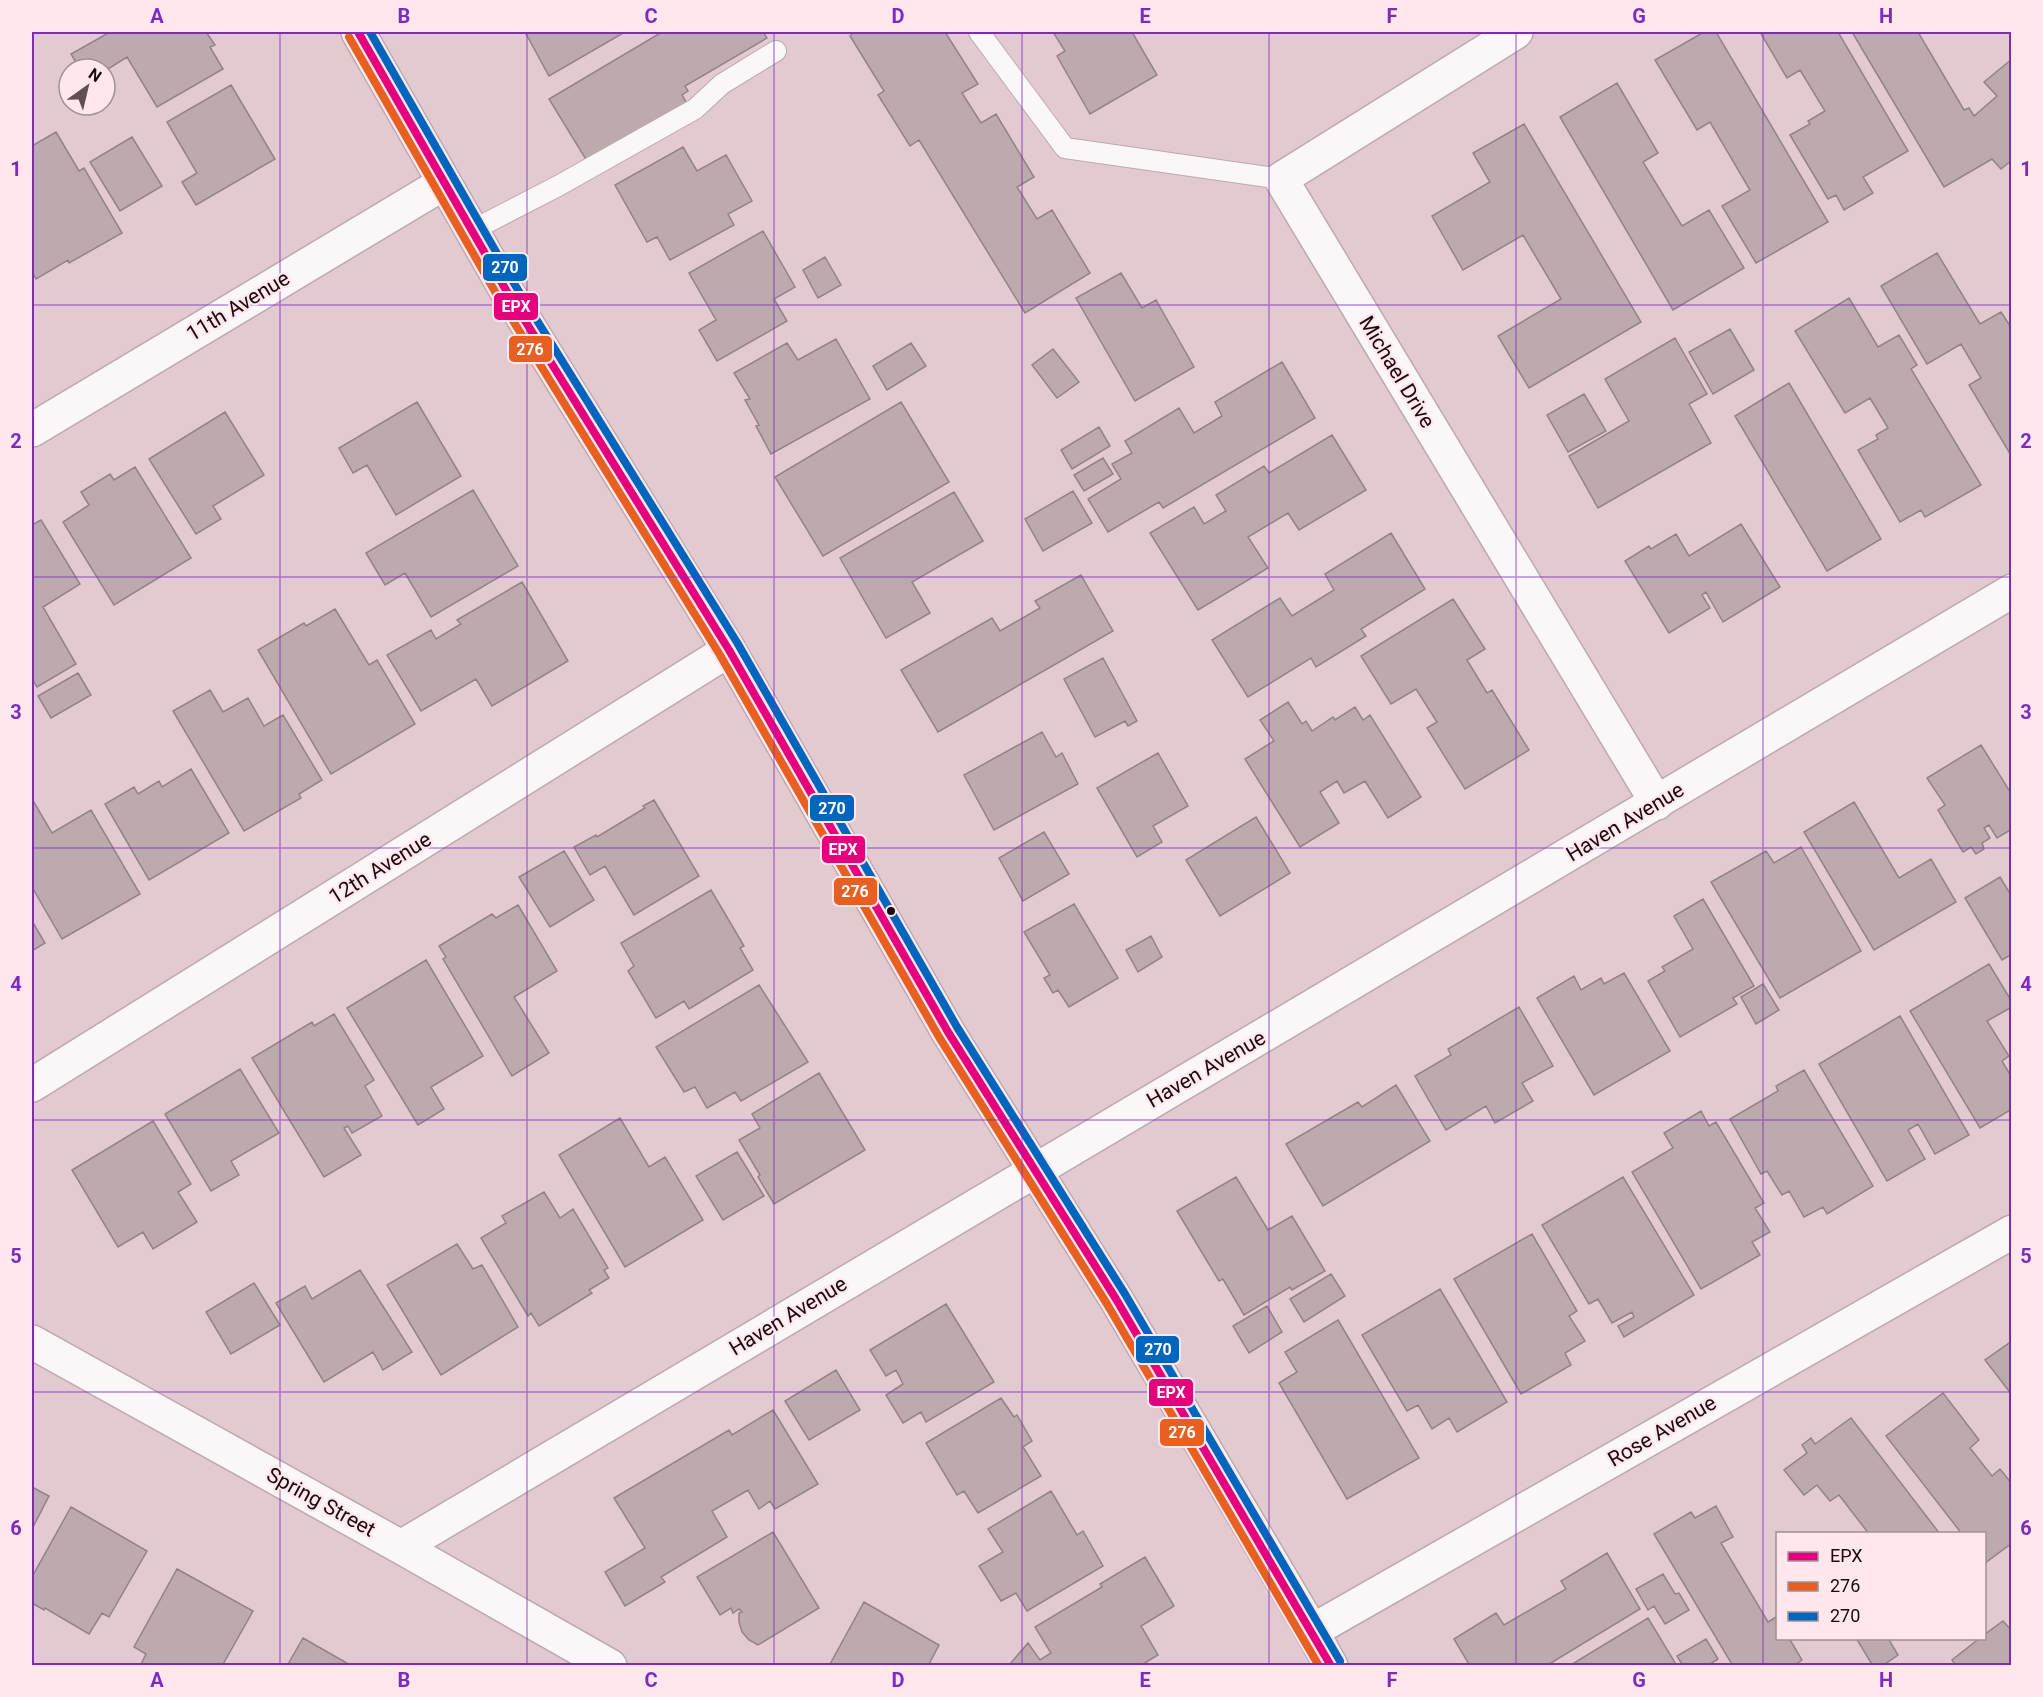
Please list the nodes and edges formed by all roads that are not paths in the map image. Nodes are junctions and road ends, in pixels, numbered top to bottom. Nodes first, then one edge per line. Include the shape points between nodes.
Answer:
1 (358, 32) edge
2 (979, 32) edge
3 (1516, 32) edge
4 (776, 51) dead end
5 (1281, 179) junction
6 (444, 183) junction
7 (471, 231) junction
8 (32, 430) edge
9 (2012, 591) edge
10 (729, 650) junction
11 (1657, 803) junction
12 (32, 1085) edge
13 (1034, 1170) junction
14 (2012, 1232) edge
15 (32, 1342) edge
16 (401, 1547) junction
17 (1312, 1631) junction
18 (610, 1665) edge
19 (1331, 1665) edge

1 - 6 street
2 - 5 lane via 1065,148
3 - 5 street
4 - 7 lane via 722,84 695,109
5 - 11 street, Michael Drive
6 - 7 street
6 - 8 street, 11th Avenue
7 - 10 street
9 - 11 street, Haven Avenue
10 - 12 street, 12th Avenue
10 - 13 street via 948,1032
11 - 13 street, Haven Avenue
13 - 16 street, Haven Avenue
13 - 17 street via 1116,1299
14 - 17 street, Rose Avenue
15 - 16 street, Spring Street
16 - 18 street, Spring Street
17 - 19 street

